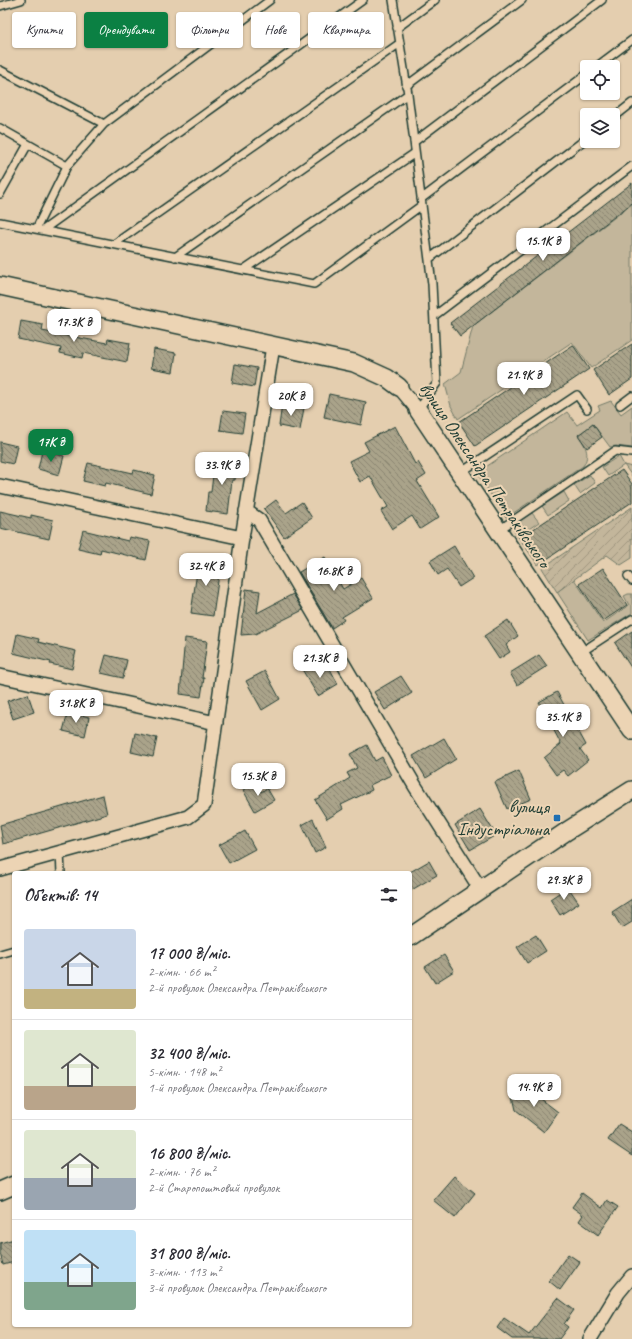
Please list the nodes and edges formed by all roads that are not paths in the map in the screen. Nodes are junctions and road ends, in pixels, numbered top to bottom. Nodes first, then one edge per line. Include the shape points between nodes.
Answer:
1 (21, 0) edge
2 (270, 0) edge
3 (363, 0) edge
4 (393, 0) edge
5 (435, 0) edge
6 (522, 0) edge
7 (602, 0) edge
8 (0, 6) edge
9 (397, 28) junction
10 (632, 40) edge
11 (400, 43) junction
12 (605, 60) edge
13 (0, 70) edge
14 (580, 79) edge
15 (406, 86) junction
16 (408, 94) junction
17 (632, 104) edge
18 (620, 113) edge
19 (104, 124) junction
20 (0, 128) edge
21 (414, 142) junction
22 (580, 143) edge
23 (28, 144) junction
24 (416, 153) junction
25 (67, 166) junction
26 (632, 166) edge
27 (0, 194) edge
28 (422, 202) junction
29 (0, 222) edge
30 (40, 230) junction
31 (114, 244) junction
32 (175, 256) junction
33 (429, 260) junction
34 (243, 270) junction
35 (0, 286) edge
36 (434, 316) junction
37 (273, 346) junction
38 (399, 387) joint
39 (632, 396) edge
40 (620, 404) dead end
41 (587, 409) dead end
42 (418, 410) junction
43 (632, 453) edge
44 (460, 473) junction
45 (0, 486) edge
46 (246, 511) junction
47 (498, 531) junction
48 (242, 538) junction
49 (632, 619) edge
50 (580, 653) junction
51 (1, 677) edge
52 (216, 723) junction
53 (632, 731) edge
54 (632, 790) edge
55 (60, 852) junction
56 (0, 869) edge
57 (61, 871) edge
58 (481, 890) junction
59 (412, 936) edge
60 (12, 951) edge
61 (0, 954) edge
62 (12, 1186) edge
63 (0, 1191) edge
64 (632, 1276) edge
65 (590, 1339) edge

1 - 8 lane
2 - 19 lane
3 - 30 lane
4 - 9 lane
5 - 9 lane
6 - 15 lane
7 - 21 lane
9 - 11 lane
10 - 12 lane
11 - 15 lane
11 - 31 lane
13 - 19 lane
14 - 28 lane
15 - 16 lane
16 - 21 lane
16 - 32 lane
17 - 18 lane
19 - 25 lane
20 - 23 lane
21 - 24 lane
22 - 33 lane
23 - 25 lane
23 - 27 lane
24 - 28 lane
24 - 34 lane
25 - 30 lane
26 - 36 lane
28 - 33 lane
28 - 34 lane via 314,284
29 - 30 lane
30 - 31 lane
31 - 32 lane
32 - 34 lane
33 - 36 lane
35 - 37 street, вулиця Олександра Петраківського
36 - 42 lane via 437,383
37 - 38 street, вулиця Олександра Петраківського via 354,363 387,378
37 - 46 street
38 - 42 street, вулиця Олександра Петраківського
39 - 40 lane
41 - 44 lane via 577,395
42 - 44 street, вулиця Олександра Петраківського
43 - 47 lane via 615,451
44 - 47 street, вулиця Олександра Петраківського
45 - 48 street
46 - 48 street
46 - 58 street via 259,520 415,786
47 - 50 street, вулиця Олександра Петраківського
48 - 52 street
49 - 50 lane
50 - 53 street, вулиця Олександра Петраківського
51 - 52 street
52 - 55 street via 204,806 188,817
54 - 58 street
55 - 56 street
55 - 57 lane
58 - 59 street
60 - 61 lane
62 - 63 street
64 - 65 street via 618,1293

